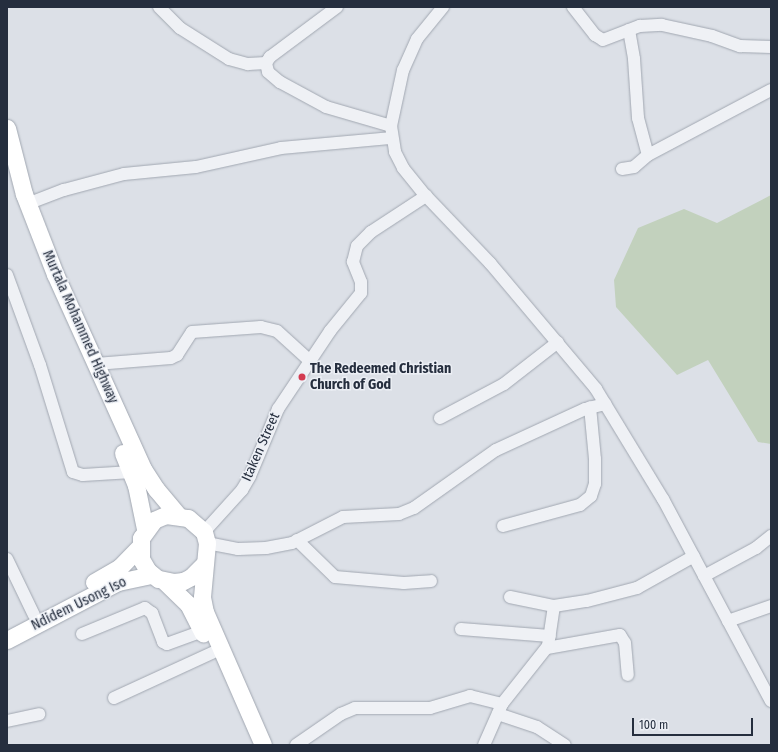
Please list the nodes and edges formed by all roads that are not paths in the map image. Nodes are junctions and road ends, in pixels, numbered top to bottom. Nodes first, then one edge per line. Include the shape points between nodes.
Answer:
1 (159, 7) edge
2 (337, 7) edge
3 (443, 7) edge
4 (573, 7) edge
5 (629, 30) junction
6 (771, 47) edge
7 (266, 63) junction
8 (771, 90) edge
9 (7, 128) edge
10 (391, 132) junction
11 (648, 155) junction
12 (622, 169) dead end
13 (7, 176) edge
14 (426, 196) junction
15 (27, 204) junction
16 (7, 275) edge
17 (558, 342) junction
18 (310, 361) junction
19 (96, 364) junction
20 (605, 404) junction
21 (590, 407) junction
22 (440, 418) dead end
23 (132, 472) junction
24 (178, 515) junction
25 (502, 526) dead end
26 (145, 529) junction
27 (771, 536) edge
28 (205, 538) junction
29 (297, 540) junction
30 (139, 547) junction
31 (694, 556) junction
32 (7, 559) edge
33 (204, 564) junction
34 (704, 576) junction
35 (158, 578) junction
36 (431, 581) dead end
37 (510, 597) dead end
38 (554, 606) junction
39 (771, 606) edge
40 (34, 615) junction
41 (728, 621) junction
42 (461, 629) dead end
43 (7, 630) edge
44 (202, 631) junction
45 (82, 634) dead end
46 (550, 636) junction
47 (7, 640) edge
48 (547, 648) junction
49 (212, 653) junction
50 (628, 675) dead end
51 (766, 679) edge
52 (114, 698) dead end
53 (771, 700) edge
54 (500, 709) junction
55 (38, 714) dead end
56 (7, 721) edge
57 (253, 745) edge
58 (263, 745) edge
59 (296, 745) edge
60 (484, 745) edge
61 (566, 745) edge

1 - 7 street via 180,28 229,59 248,64
2 - 7 street via 270,57
3 - 10 street via 412,48 396,96
4 - 5 street via 599,39 609,40
5 - 6 street via 640,26 662,25 683,28 740,46
5 - 11 street via 634,59 638,118
7 - 10 street via 268,72 280,82 326,107
8 - 11 street
9 - 15 highway, Murtala Mohammed Highway
10 - 14 street via 403,168
10 - 15 street via 281,148 196,167 124,174 64,190
11 - 12 street via 634,167
13 - 23 highway, Murtala Mohammed Highway via 17,210 36,255
14 - 17 street via 490,263
14 - 18 street, Itaken Street via 370,232 357,246 353,262 361,282 361,293
15 - 19 highway, Murtala Mohammed Highway via 55,274
16 - 23 street via 40,365 73,472 83,475
17 - 20 street
17 - 22 street via 504,384
18 - 19 street via 277,331 261,326 192,332 177,355 171,358
18 - 28 street, Itaken Street via 274,415 246,483
19 - 24 highway, Murtala Mohammed Highway via 143,469
20 - 21 street
20 - 31 street
21 - 25 street via 595,459 595,484 592,496 580,505
21 - 29 street via 492,452 414,508 386,516 354,514 343,517
23 - 26 highway, Murtala Mohammed Highway
24 - 26 highway via 166,515 154,520
24 - 28 highway via 197,524
26 - 30 highway
27 - 34 street via 756,548
28 - 29 street via 248,549 281,546
28 - 33 highway
29 - 36 street via 336,577 404,583
30 - 35 highway via 144,565
30 - 40 highway, Ndidem Usong Iso via 113,572
31 - 34 street
31 - 38 street via 637,588
32 - 40 street
33 - 35 highway via 192,577 174,582
33 - 58 highway via 202,597 206,612
34 - 41 street
35 - 44 highway via 188,604
35 - 47 highway, Ndidem Usong Iso via 118,582
37 - 38 street
38 - 46 street
39 - 41 street
40 - 43 highway, Ndidem Usong Iso
41 - 51 street
42 - 46 street
44 - 45 street via 167,644 163,642 152,613 145,608
44 - 49 highway
46 - 48 street
48 - 50 street via 620,635 625,643
48 - 54 street
49 - 52 street
49 - 57 highway
51 - 53 street
54 - 59 street via 470,696 430,708 355,708 341,714
54 - 60 street
54 - 61 street
55 - 56 street

